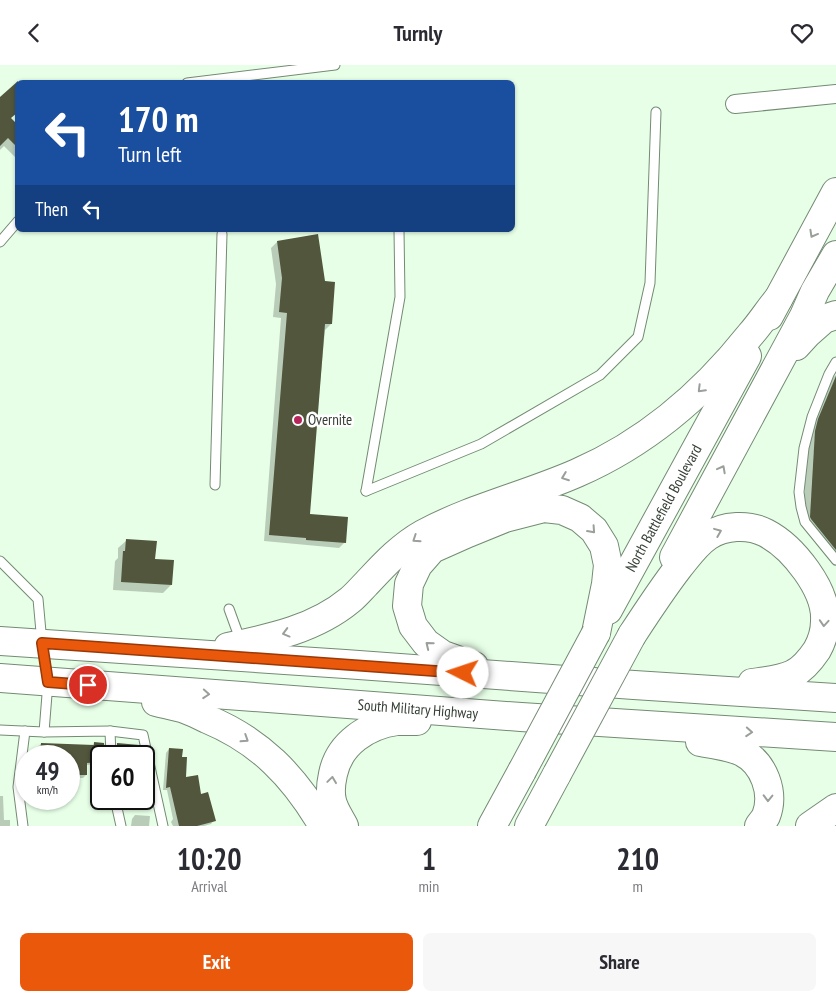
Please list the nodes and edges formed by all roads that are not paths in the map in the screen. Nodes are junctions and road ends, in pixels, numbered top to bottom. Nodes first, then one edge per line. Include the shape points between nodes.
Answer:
1 (336, 65) edge
2 (212, 80) edge
3 (836, 94) edge
4 (735, 104) dead end
5 (656, 112) dead end
6 (836, 192) edge
7 (15, 224) edge
8 (399, 232) edge
9 (222, 235) dead end
10 (0, 242) edge
11 (836, 255) edge
12 (778, 299) junction
13 (836, 315) edge
14 (836, 362) edge
15 (774, 372) junction
16 (215, 485) dead end
17 (0, 561) edge
18 (836, 561) edge
19 (229, 609) dead end
20 (596, 633) junction
21 (632, 635) junction
22 (0, 641) edge
23 (42, 643) junction
24 (242, 644) junction
25 (199, 654) junction
26 (0, 678) edge
27 (542, 679) junction
28 (48, 682) junction
29 (634, 685) junction
30 (836, 698) edge
31 (521, 717) junction
32 (613, 723) junction
33 (0, 730) edge
34 (25, 731) junction
35 (110, 731) junction
36 (44, 732) junction
37 (836, 737) edge
38 (111, 745) edge
39 (557, 774) junction
40 (836, 808) edge
41 (117, 810) edge
42 (494, 822) edge
43 (23, 826) edge
44 (121, 826) edge
45 (163, 826) edge
46 (323, 826) edge
47 (344, 826) edge
48 (529, 826) edge
49 (538, 826) edge
50 (759, 826) edge
51 (810, 826) edge

1 - 2 lane
3 - 4 street
5 - 8 lane via 650,283 638,337 600,375 481,444 366,491 400,297
6 -> 12 main road, North Battlefield Boulevard
7 - 10 lane
9 - 16 lane
11 - 15 main road, North Battlefield Boulevard
12 - 20 main road, North Battlefield Boulevard
12 -> 24 main road via 750,336 689,401 647,434 577,473 448,521 395,554 350,600 323,618 292,632
13 - 15 main road via 824,319 807,334
14 - 18 lane via 812,417 804,447 799,492 805,522
21 -> 15 main road, North Battlefield Boulevard
17 - 23 lane via 38,599
19 - 24 lane
27 -> 20 main road via 475,666 444,655 426,643 413,626 407,606 409,584 418,565 432,549 505,519 544,508 562,510 580,518 594,530 604,546 608,565
20 - 42 main road, North Battlefield Boulevard, bridge
21 -> 29 main road via 693,549 708,536 727,528 746,527 765,533 782,544 812,579 822,600 826,620 822,641 811,660 784,678 708,686
21 - 39 main road, North Battlefield Boulevard, bridge
22 - 23 main road
23 - 25 main road
23 - 28 lane
24 - 25 main road
25 - 27 main road
26 - 28 main road, South Military Highway
27 - 29 main road
28 -> 31 main road, South Military Highway
28 - 36 lane
28 -> 46 main road via 184,709 224,726 284,771
29 - 30 main road
31 - 32 main road, South Military Highway
47 -> 31 main road via 332,802 331,784 334,766 343,749 356,737 396,721
32 -> 37 main road, South Military Highway
32 -> 50 main road via 742,752 757,764 766,780 769,798 766,816
33 - 34 lane
34 - 36 lane
34 - 43 lane via 18,787
35 - 36 lane
35 - 38 lane
35 - 45 lane via 143,735
39 - 48 main road, North Battlefield Boulevard
39 - 49 main road
40 - 51 main road
41 - 44 lane

